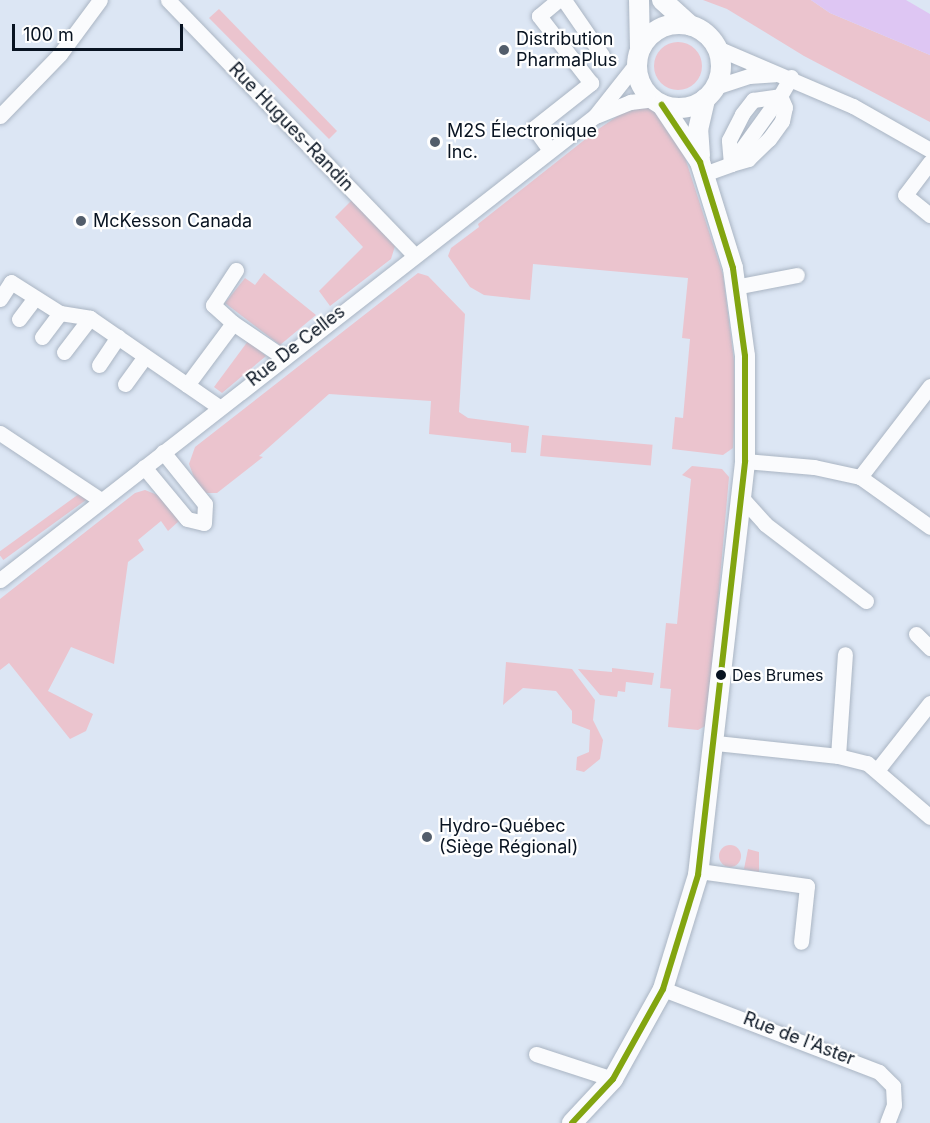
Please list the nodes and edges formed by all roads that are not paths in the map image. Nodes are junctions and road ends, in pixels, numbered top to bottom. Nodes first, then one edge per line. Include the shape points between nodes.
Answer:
1 (100, 0) edge
2 (168, 0) edge
3 (558, 0) edge
4 (564, 0) edge
5 (639, 0) edge
6 (662, 0) edge
7 (690, 25) junction
8 (717, 48) junction
9 (602, 55) dead end
10 (638, 56) junction
11 (788, 75) junction
12 (710, 93) junction
13 (780, 96) junction
14 (658, 102) junction
15 (0, 116) edge
16 (595, 116) junction
17 (550, 150) junction
18 (930, 150) edge
19 (930, 162) edge
20 (731, 164) junction
21 (702, 168) junction
22 (930, 215) edge
23 (413, 254) junction
24 (236, 270) dead end
25 (797, 275) dead end
26 (5, 278) edge
27 (735, 287) junction
28 (35, 298) junction
29 (0, 299) edge
30 (60, 313) junction
31 (90, 318) junction
32 (20, 319) dead end
33 (233, 323) junction
34 (42, 337) dead end
35 (118, 338) junction
36 (64, 352) dead end
37 (145, 356) junction
38 (283, 357) junction
39 (99, 365) dead end
40 (125, 384) dead end
41 (187, 385) junction
42 (930, 386) edge
43 (219, 407) junction
44 (0, 433) edge
45 (163, 452) junction
46 (745, 461) junction
47 (144, 466) junction
48 (860, 477) junction
49 (741, 497) junction
50 (101, 501) junction
51 (930, 526) edge
52 (2, 574) edge
53 (866, 601) dead end
54 (916, 634) dead end
55 (930, 648) edge
56 (845, 654) dead end
57 (930, 703) edge
58 (716, 743) junction
59 (838, 756) junction
60 (878, 769) junction
61 (930, 816) edge
62 (699, 871) junction
63 (801, 942) dead end
64 (663, 989) junction
65 (536, 1054) dead end
66 (613, 1079) junction
67 (572, 1123) edge
68 (887, 1123) edge

1 - 15 street via 60,54
2 - 23 street, Rue Hugues-Randin
3 - 17 street via 539,16 591,83 534,128
4 - 9 street
5 - 10 main road
6 - 7 main road
7 - 8 main road via 701,30
7 - 10 main road via 667,25 647,38
8 - 11 street via 736,59
8 - 12 main road via 721,68
10 - 14 main road via 642,87
10 - 16 street, Rue De Celles
11 - 12 street via 749,76
11 - 13 street
11 - 18 street via 854,106
12 - 14 main road via 689,107
12 - 21 main road via 698,130
13 - 20 street via 783,114 769,139 747,159
13 - 20 street via 753,100 742,114 729,140
14 - 16 street, Rue De Celles via 630,102
14 - 21 main road
16 - 17 street, Rue De Celles
17 - 23 street, Rue De Celles
19 - 22 street via 905,195
20 - 21 street
21 - 27 main road
23 - 38 street, Rue De Celles
24 - 33 street via 213,305
25 - 27 street
26 - 28 street
26 - 29 street
27 - 46 main road via 745,356
28 - 30 street
28 - 32 street
30 - 31 street
30 - 34 street
31 - 35 street
31 - 36 street
33 - 38 street
33 - 41 street
35 - 37 street
35 - 39 street
37 - 40 street
37 - 41 street
38 - 43 street, Rue De Celles
41 - 43 street
42 - 48 street
43 - 45 street, Rue De Celles
44 - 50 street
45 - 47 street, Rue De Celles
45 - 47 street via 205,504 204,522 187,519
46 - 48 street via 814,467
46 - 49 main road
47 - 50 street, Rue De Celles
48 - 51 street
49 - 53 street via 765,524
49 - 58 main road
50 - 52 street, Rue De Celles
54 - 55 street
56 - 59 street
57 - 60 street
58 - 59 street
58 - 62 main road
59 - 60 street
60 - 61 street
62 - 63 street via 807,886
62 - 64 main road
64 - 66 main road
64 - 68 street, Rue de l'Aster via 879,1072 893,1086 894,1106
65 - 66 street
66 - 67 main road

